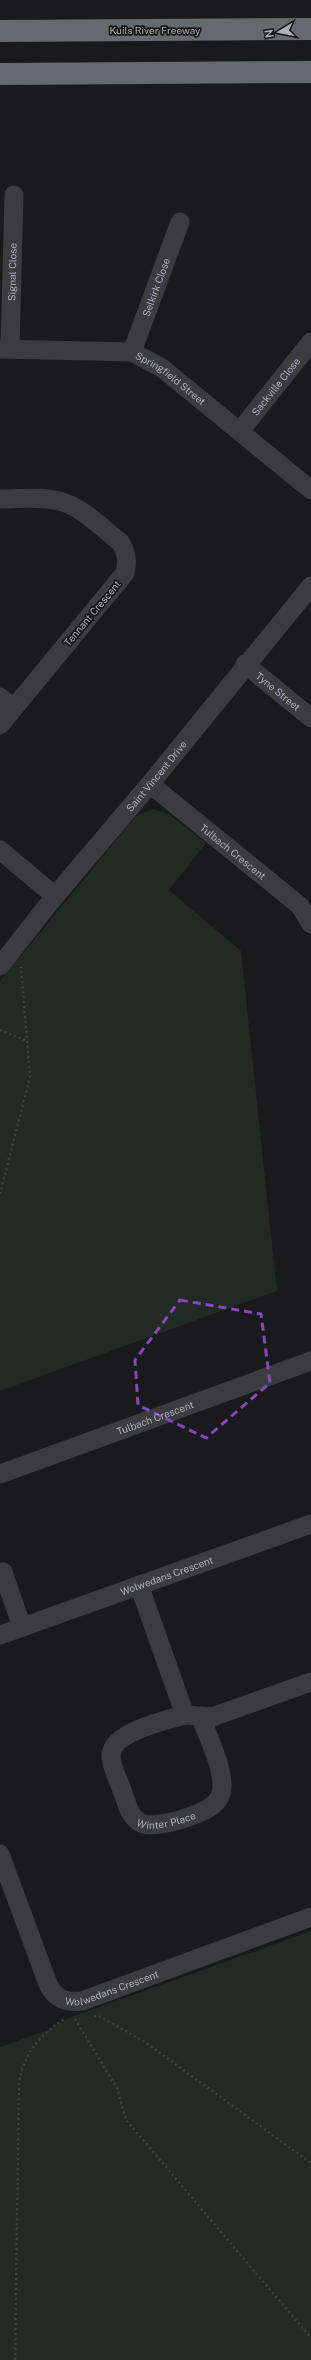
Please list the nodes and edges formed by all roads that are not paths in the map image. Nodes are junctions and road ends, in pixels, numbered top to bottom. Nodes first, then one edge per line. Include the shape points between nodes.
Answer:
1 (311, 29) edge
2 (0, 32) edge
3 (311, 72) edge
4 (0, 74) edge
5 (14, 195) dead end
6 (180, 222) dead end
7 (311, 342) edge
8 (5, 349) edge
9 (132, 352) junction
10 (240, 431) junction
11 (311, 490) edge
12 (0, 499) edge
13 (311, 586) edge
14 (245, 664) junction
15 (7, 702) edge
16 (311, 718) edge
17 (0, 724) edge
18 (150, 784) junction
19 (0, 850) edge
20 (55, 896) junction
21 (311, 924) edge
22 (0, 966) edge
23 (311, 1361) edge
24 (0, 1474) edge
25 (311, 1524) edge
26 (3, 1572) dead end
27 (139, 1585) junction
28 (22, 1627) junction
29 (0, 1635) edge
30 (311, 1682) edge
31 (193, 1716) junction
32 (0, 1854) edge
33 (311, 1917) edge

1 - 2 highway, Kuils River Freeway
3 - 4 highway
5 - 8 street, Signal Close
6 - 9 street, Selkirk Close
7 - 10 street, Sackville Close
8 - 9 street, Springfield Street
9 - 10 street, Springfield Street via 162,368
10 - 11 street, Springfield Street
12 - 15 street, Tennant Crescent via 43,498 65,503 120,542 127,556 125,573
13 - 14 street, Saint Vincent Drive
14 - 16 street, Tyne Street
14 - 18 street, Saint Vincent Drive
15 - 17 street, Tennant Crescent
18 - 20 street, Saint Vincent Drive
18 - 21 street, Tulbach Crescent via 300,906
19 - 20 street
20 - 22 street, Saint Vincent Drive
23 - 24 street, Tulbach Crescent
25 - 27 street, Wolwedans Crescent
26 - 28 street
27 - 28 street, Wolwedans Crescent
27 - 31 street, Winter Place
28 - 29 street, Wolwedans Crescent
30 - 31 street, Winter Place via 212,1717
31 - 31 street, Winter Place via 133,1732 120,1739 114,1746 111,1754 113,1765 131,1814 142,1824 154,1826 205,1810 221,1796 221,1774
32 - 33 street, Wolwedans Crescent via 48,1984 53,1993 61,1999 72,2002 82,2001

